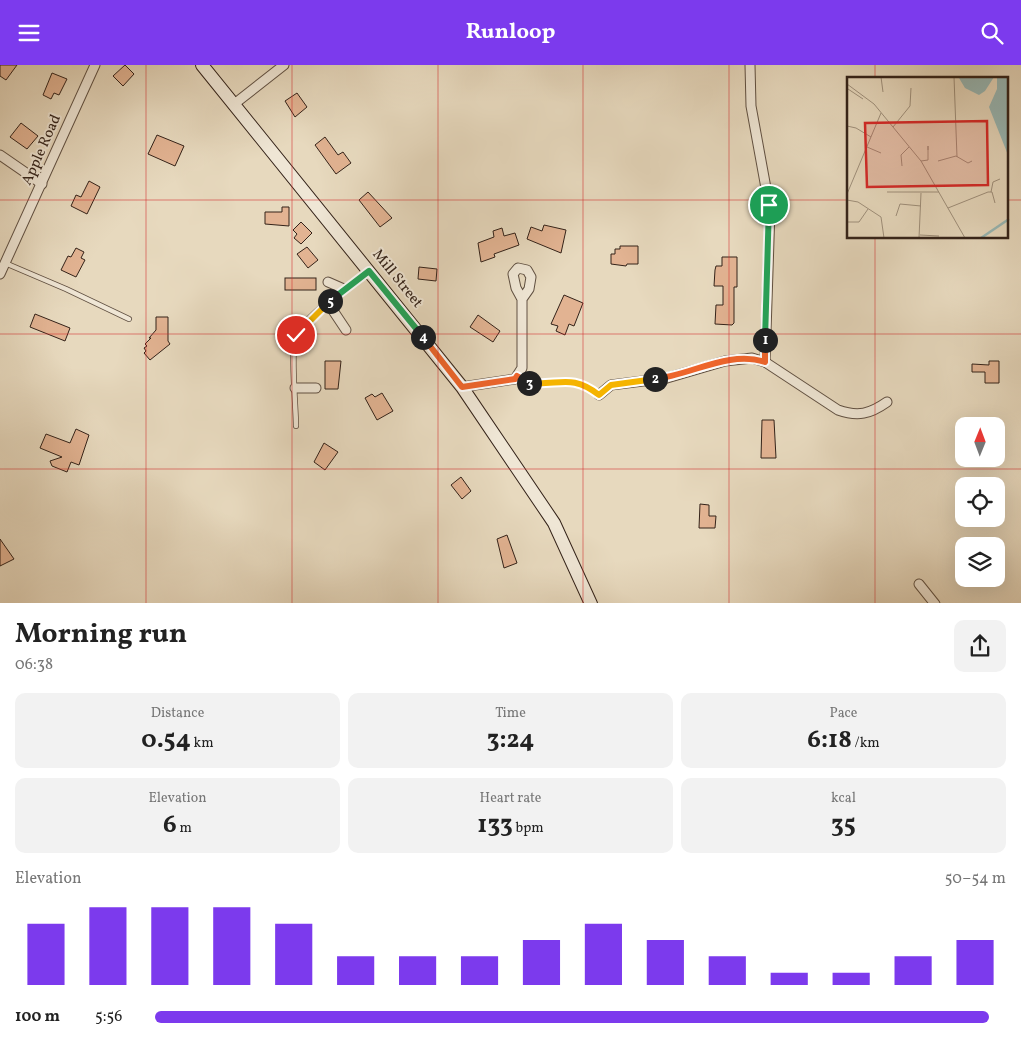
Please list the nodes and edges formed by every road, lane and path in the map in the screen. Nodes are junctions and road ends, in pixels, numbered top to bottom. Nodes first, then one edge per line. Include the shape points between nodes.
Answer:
1 (95, 65) edge
2 (202, 65) edge
3 (284, 65) edge
4 (750, 65) edge
5 (233, 105) junction
6 (0, 155) edge
7 (42, 184) junction
8 (5, 263) junction
9 (369, 271) junction
10 (0, 274) edge
11 (328, 282) dead end
12 (344, 289) junction
13 (522, 299) dead end
14 (328, 303) junction
15 (129, 319) dead end
16 (346, 330) dead end
17 (765, 362) junction
18 (517, 376) junction
19 (316, 387) dead end
20 (462, 387) junction
21 (295, 388) junction
22 (599, 395) joint
23 (888, 402) dead end
24 (296, 426) dead end
25 (919, 584) dead end
26 (592, 603) edge
27 (935, 603) edge

1 - 7 street, Apple Road
2 - 5 main road, Mill Street
3 - 5 street
4 - 17 street via 751,106 770,210
5 - 9 main road, Mill Street
6 - 7 street
7 - 8 street, Apple Road
8 - 10 street, Apple Road
8 - 15 lane
9 - 12 lane
9 - 20 main road, Mill Street
11 - 12 street
12 - 14 lane
13 - 18 street via 522,368
14 - 16 street
14 - 21 lane via 296,335
17 - 22 street via 752,358 725,361 667,377 611,385
17 - 23 street via 830,405 850,414 864,415
18 - 20 street via 515,379
18 - 22 path via 527,383 561,381 586,384
19 - 21 street
20 - 26 main road, Mill Street via 554,523
21 - 24 lane
25 - 27 street

